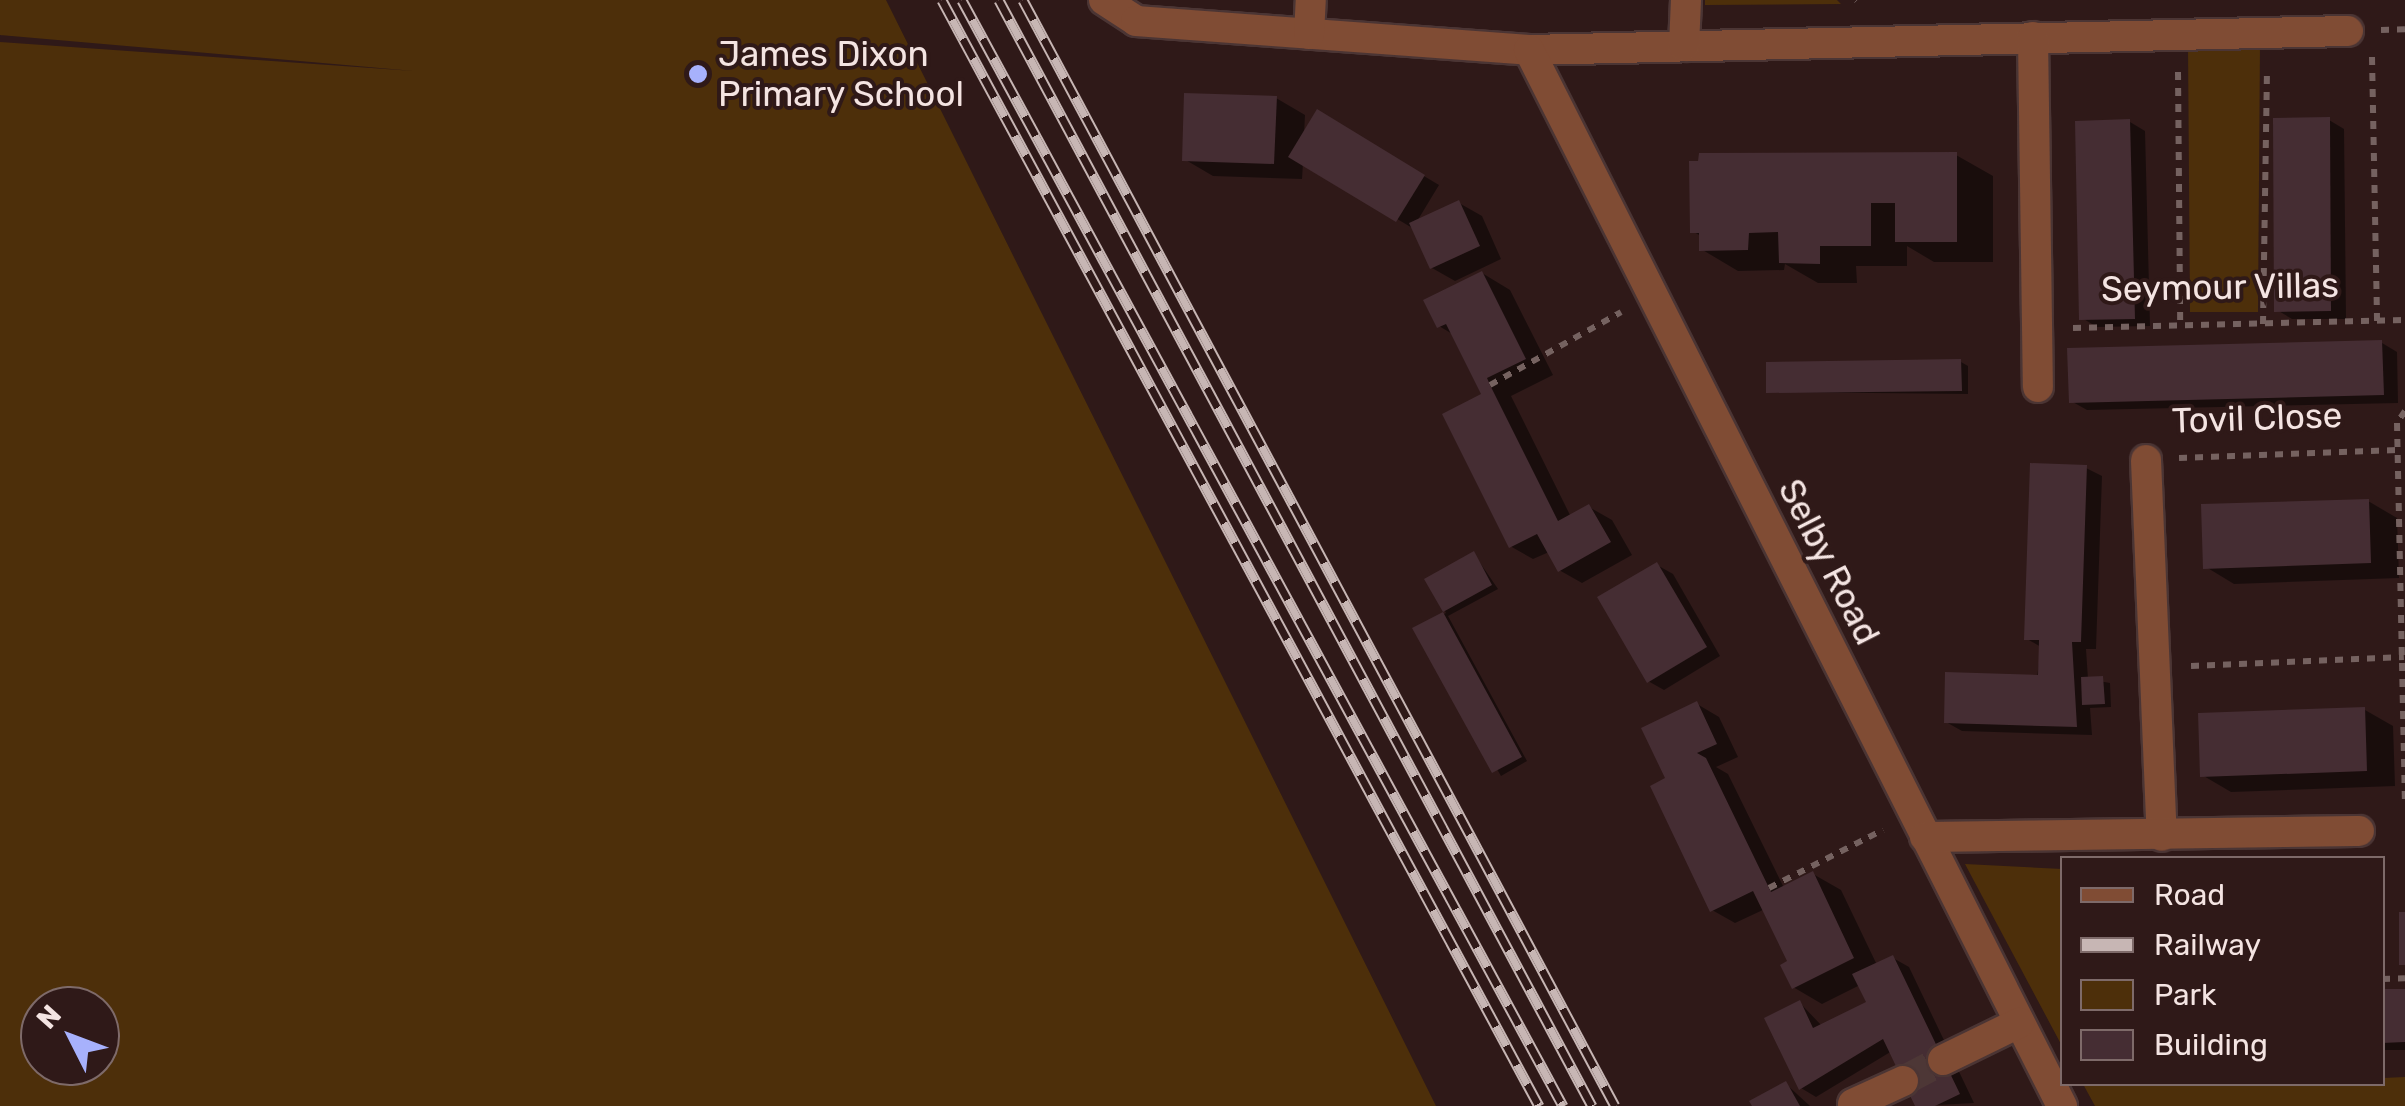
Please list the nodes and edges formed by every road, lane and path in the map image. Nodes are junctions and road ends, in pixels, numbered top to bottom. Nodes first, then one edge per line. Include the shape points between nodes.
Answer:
1 (1104, 0) edge
2 (1311, 0) edge
3 (1686, 0) edge
4 (2267, 32) junction
5 (1309, 34) junction
6 (2178, 34) junction
7 (2034, 37) junction
8 (2360, 40) joint
9 (1684, 46) junction
10 (1529, 50) junction
11 (1652, 294) junction
12 (2405, 320) edge
13 (2377, 321) junction
14 (2264, 324) junction
15 (2180, 326) junction
16 (2037, 329) junction
17 (1490, 385) dead end
18 (2038, 387) dead end
19 (2405, 411) edge
20 (2398, 450) junction
21 (2146, 460) joint
22 (2404, 657) edge
23 (2154, 667) junction
24 (2405, 800) edge
25 (1919, 826) junction
26 (2359, 831) dead end
27 (2162, 836) junction
28 (1769, 888) dead end
29 (2019, 1023) junction
30 (1944, 1060) tunnel mouth
31 (1903, 1081) tunnel mouth
32 (1853, 1104) edge
33 (2062, 1106) edge

1 - 5 street via 1136,22
2 - 5 street
3 - 9 street
4 - 6 street
4 - 8 street
4 - 14 path
5 - 10 street
6 - 7 street
6 - 15 path
7 - 9 street
7 - 16 street
8 - 13 path
9 - 10 street
10 - 11 street, Selby Road
11 - 17 path
11 - 25 street, Selby Road
12 - 13 path, Seymour Villas
13 - 14 path, Seymour Villas
14 - 15 path, Seymour Villas
15 - 16 path, Seymour Villas
16 - 18 street
19 - 20 path
20 - 21 path, Tovil Close
20 - 22 path
21 - 23 street, Tovil Close
22 - 23 path
22 - 24 path
23 - 27 street, Tovil Close
25 - 27 street
25 - 28 path
25 - 29 street, Selby Road
26 - 27 street
29 - 30 street
29 - 33 street, Selby Road
31 - 32 street

